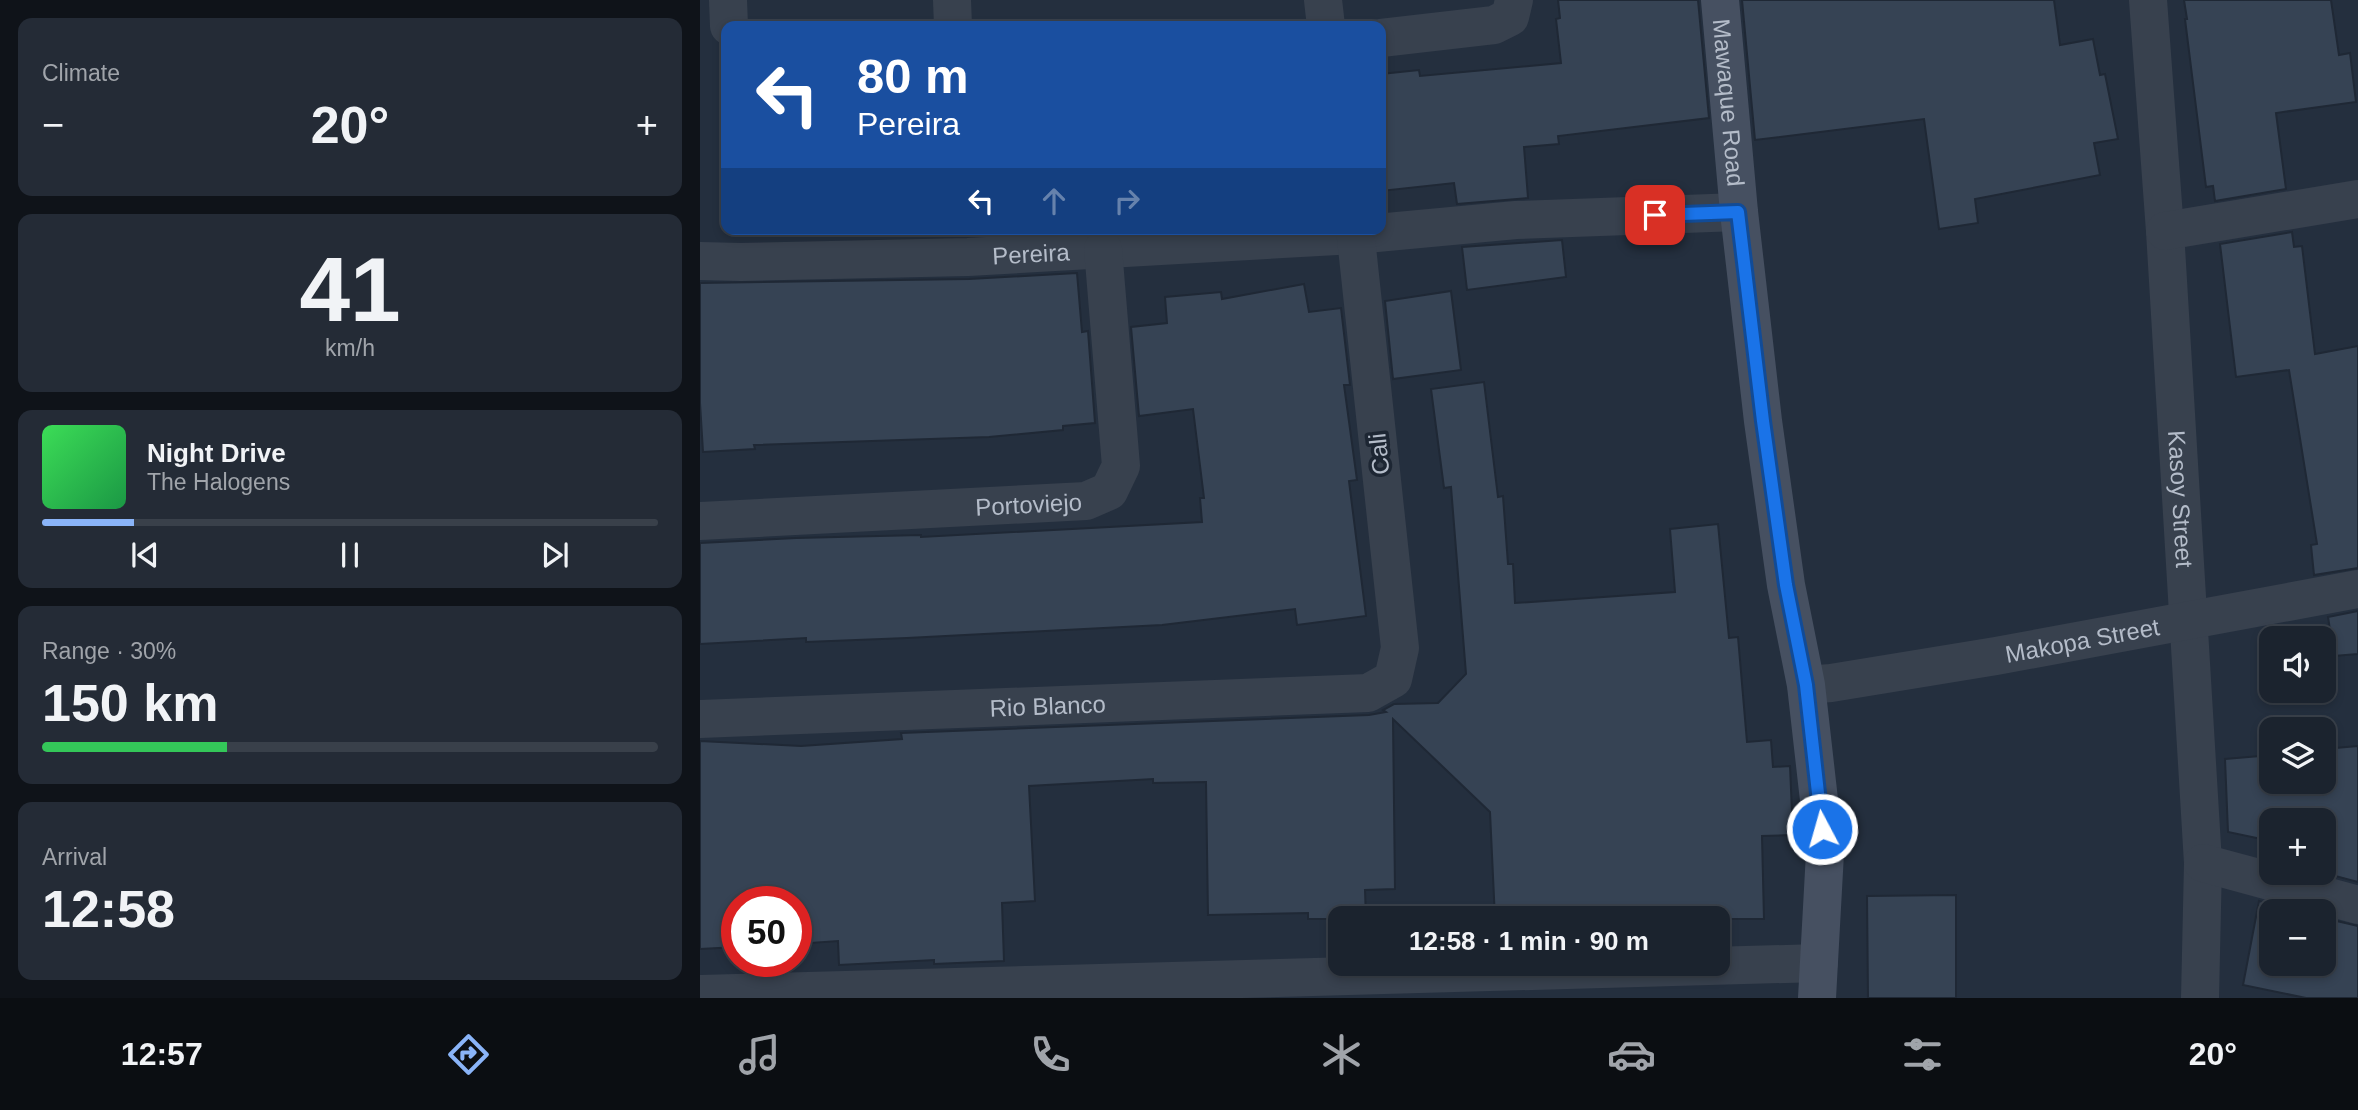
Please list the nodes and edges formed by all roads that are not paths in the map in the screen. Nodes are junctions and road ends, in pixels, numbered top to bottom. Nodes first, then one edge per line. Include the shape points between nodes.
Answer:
1 (728, 0) edge
2 (952, 0) edge
3 (1323, 0) edge
4 (1514, 0) edge
5 (1720, 0) edge
6 (2148, 0) edge
7 (729, 21) edge
8 (953, 21) edge
9 (1325, 21) edge
10 (1386, 37) edge
11 (2358, 199) edge
12 (1738, 212) junction
13 (1386, 230) edge
14 (2165, 231) junction
15 (1311, 235) edge
16 (1355, 235) edge
17 (967, 243) edge
18 (741, 246) edge
19 (1103, 249) junction
20 (700, 261) edge
21 (700, 521) edge
22 (2358, 589) edge
23 (2189, 620) junction
24 (1393, 679) joint
25 (1806, 685) junction
26 (700, 719) edge
27 (2203, 863) junction
28 (2358, 905) edge
29 (1818, 981) edge
30 (700, 994) edge
31 (2200, 998) edge

1 - 7 street
2 - 8 street
3 - 9 street
4 - 10 street via 1510,17 1494,25
5 - 12 main road, Mawaque Road
6 - 14 street, Kasoy Street
11 - 14 street
12 - 13 street, Pereira
12 - 25 main road, Mawaque Road via 1786,585
14 - 23 street, Kasoy Street
15 - 19 street, Pereira
16 - 24 street, Cali via 1400,648
17 - 18 street, Pereira
17 - 19 street, Pereira
18 - 20 street, Pereira
19 - 21 street, Portoviejo via 1121,466 1109,491 1087,501
22 - 23 street, Makopa Street
23 - 25 street, Makopa Street
23 - 27 street, Kasoy Street
24 - 26 street, Rio Blanco via 1368,693
25 - 29 main road, Mawaque Road via 1825,853
27 - 28 street
27 - 31 street, Kasoy Street
29 - 30 street

